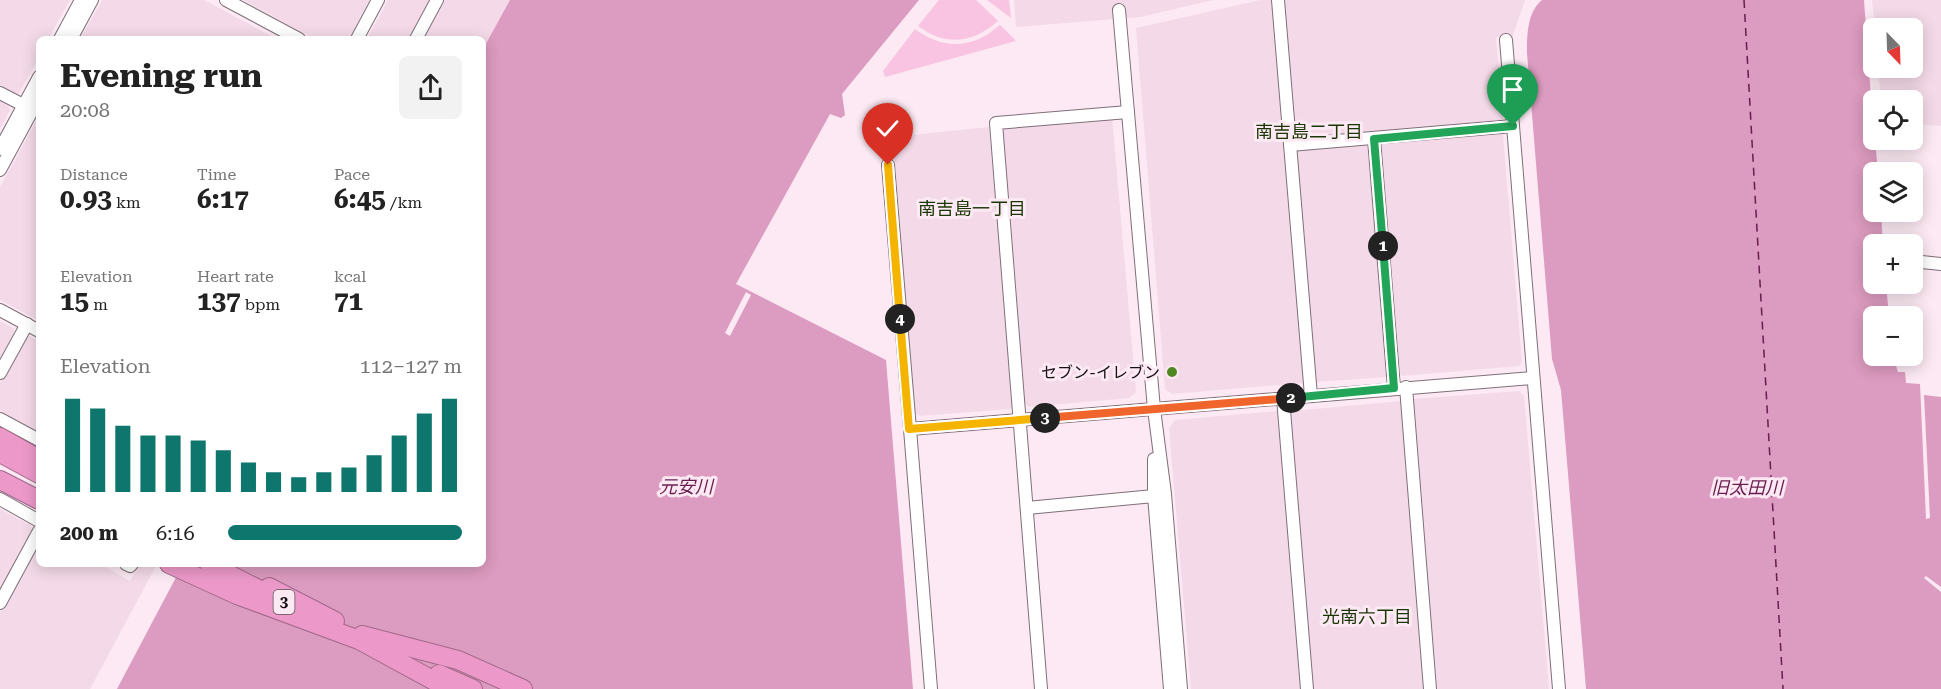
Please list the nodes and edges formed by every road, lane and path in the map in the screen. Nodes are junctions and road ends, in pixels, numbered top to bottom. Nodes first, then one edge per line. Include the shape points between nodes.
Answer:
1 (81, 0) edge
2 (92, 0) edge
3 (226, 0) edge
4 (378, 0) edge
5 (437, 0) edge
6 (1278, 0) edge
7 (1119, 10) dead end
8 (62, 36) edge
9 (73, 36) edge
10 (292, 36) edge
11 (359, 36) edge
12 (418, 36) edge
13 (1506, 40) dead end
14 (36, 85) edge
15 (0, 93) edge
16 (36, 101) edge
17 (28, 108) junction
18 (1128, 112) junction
19 (1513, 126) junction
20 (1374, 139) junction
21 (1290, 146) junction
22 (0, 149) edge
23 (888, 165) dead end
24 (0, 170) edge
25 (1923, 262) edge
26 (1941, 264) edge
27 (0, 310) edge
28 (27, 324) junction
29 (36, 329) edge
30 (0, 373) edge
31 (1532, 378) junction
32 (1400, 388) junction
33 (1311, 396) junction
34 (1283, 398) junction
35 (1154, 410) junction
36 (0, 419) edge
37 (1021, 420) junction
38 (909, 429) junction
39 (0, 437) edge
40 (36, 438) edge
41 (0, 453) edge
42 (36, 457) edge
43 (36, 472) edge
44 (0, 480) edge
45 (1154, 496) junction
46 (36, 498) edge
47 (0, 499) edge
48 (1027, 508) junction
49 (36, 519) edge
50 (36, 537) edge
51 (175, 567) edge
52 (214, 567) edge
53 (227, 567) edge
54 (238, 567) edge
55 (291, 597) junction
56 (0, 603) edge
57 (361, 637) junction
58 (447, 683) edge
59 (473, 689) edge
60 (523, 689) edge
61 (931, 689) edge
62 (1041, 689) edge
63 (1170, 689) edge
64 (1181, 689) edge
65 (1307, 689) edge
66 (1430, 689) edge
67 (1559, 689) edge

1 - 8 street
2 - 9 street
3 - 10 street
4 - 11 street
5 - 12 street
6 - 21 street
7 - 18 street
13 - 19 street
14 - 17 street
15 - 17 street
16 - 17 street
17 - 22 street
17 - 24 street
18 - 35 street
18 - 37 street via 996,123
19 - 20 street
19 - 31 street
20 - 21 street
20 - 32 street
21 - 33 street
23 - 38 street
25 - 26 street
27 - 28 street
28 - 29 street
28 - 30 street
31 - 32 street
31 - 67 street
32 - 33 street
32 - 66 street
33 - 34 street
34 - 35 street
34 - 65 street
35 - 37 street
35 - 45 street
35 - 64 street
36 - 40 street
37 - 38 street
37 - 48 street
38 - 61 street
39 - 42 highway
41 - 43 highway
44 - 46 highway
45 - 48 street
45 - 63 street
47 - 49 street
48 - 62 street
50 - 56 street
51 - 57 highway via 237,595
52 - 57 highway, 3
53 - 55 highway, 3
54 - 55 highway
55 - 57 highway, 3
57 - 58 highway
57 - 60 highway via 458,660
58 - 59 highway

